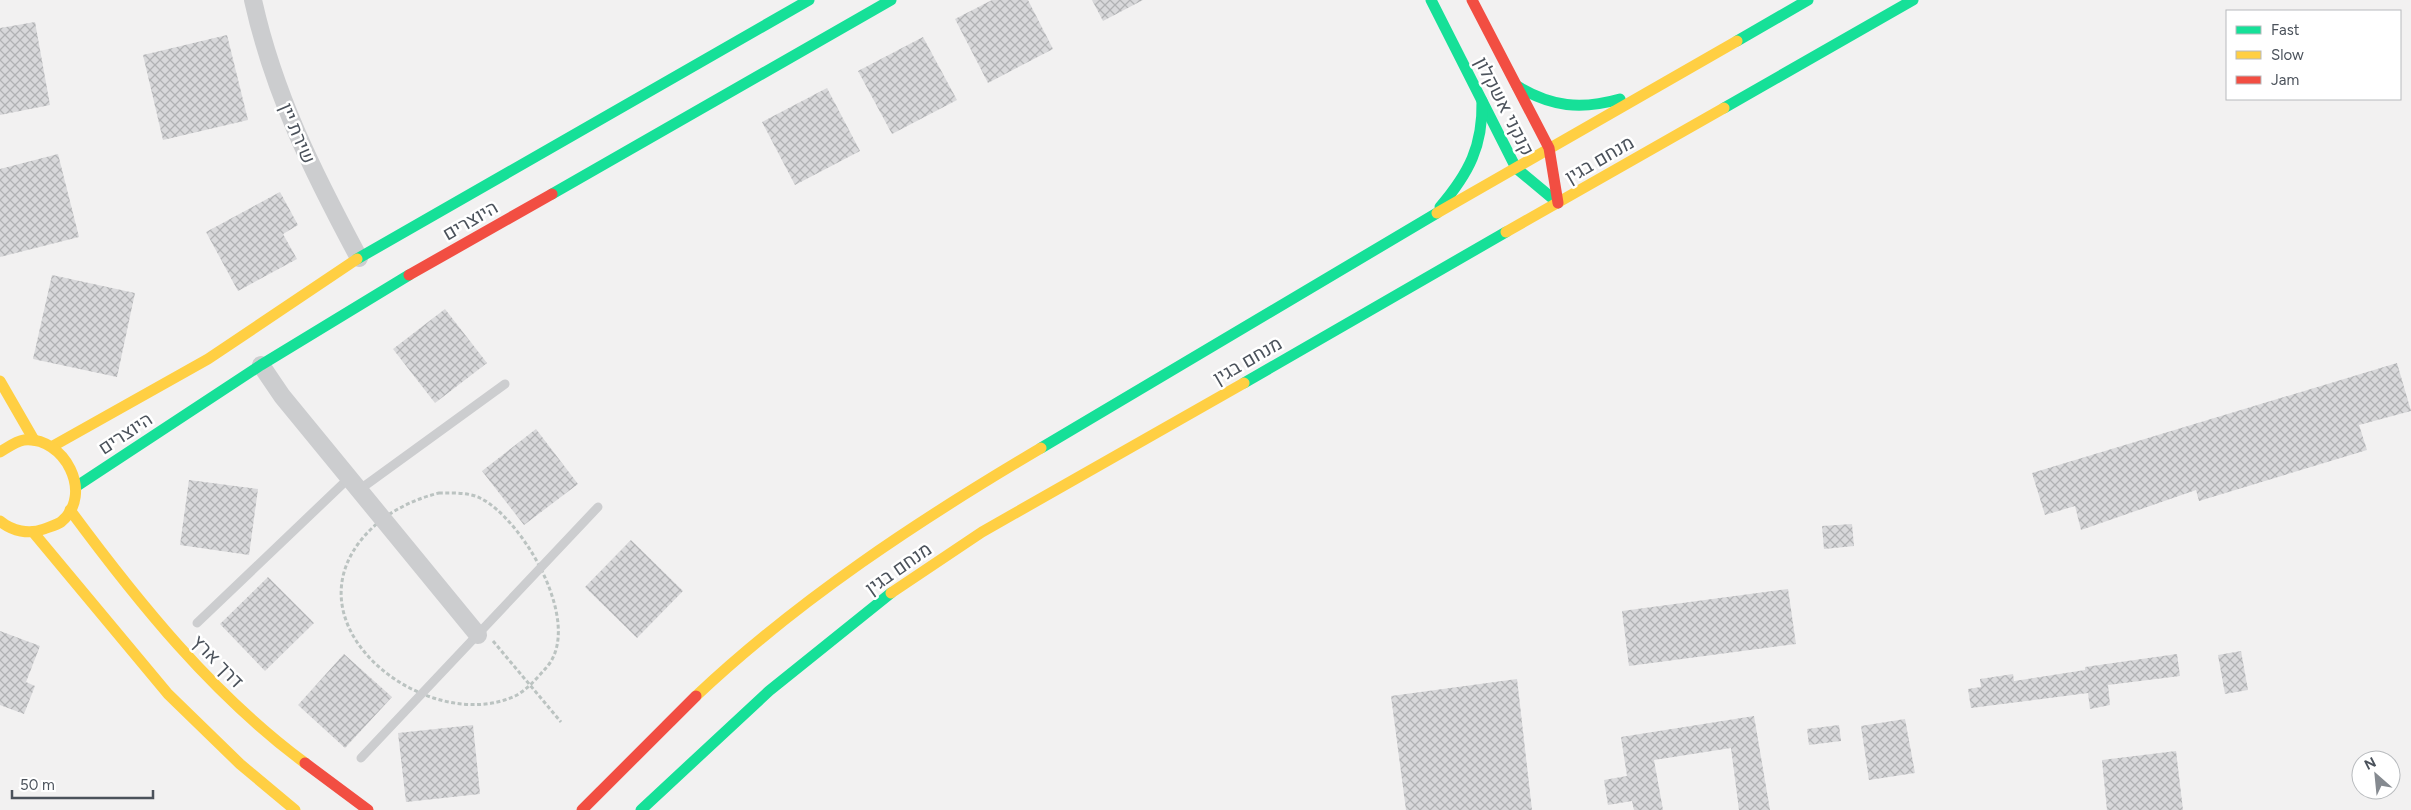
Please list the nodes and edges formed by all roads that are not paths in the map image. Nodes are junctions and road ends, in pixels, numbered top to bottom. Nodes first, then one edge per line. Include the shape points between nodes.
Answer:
1 (253, 0) edge
2 (809, 0) edge
3 (891, 0) edge
4 (1431, 0) edge
5 (1472, 0) edge
6 (1808, 0) edge
7 (1913, 0) edge
8 (795, 5) edge
9 (1659, 85) junction
10 (1517, 86) junction
11 (1482, 101) junction
12 (1549, 148) junction
13 (1516, 168) junction
14 (1558, 203) junction
15 (1430, 217) junction
16 (359, 258) junction
17 (261, 365) junction
18 (0, 381) edge
19 (505, 384) dead end
20 (34, 440) junction
21 (53, 446) junction
22 (0, 452) edge
23 (354, 484) junction
24 (77, 486) junction
25 (598, 507) dead end
26 (70, 510) junction
27 (0, 521) edge
28 (33, 532) junction
29 (197, 623) dead end
30 (480, 632) junction
31 (361, 758) dead end
32 (295, 810) edge
33 (368, 810) edge
34 (582, 810) edge
35 (641, 810) edge

1 - 16 street, שירת יין via 295,132
2 - 8 main road, היוצרים
3 - 17 main road, היוצרים via 381,291
4 - 11 main road, קנקני אשקלון
5 - 10 main road, קנקני אשקלון
6 - 9 main road, מנחם בגין
7 - 14 main road, מנחם בגין
8 - 16 main road, היוצרים
9 - 10 main road via 1617,100 1559,107 1537,100
9 - 12 main road, מנחם בגין
10 - 12 main road, קנקני אשקלון
11 - 13 main road, קנקני אשקלון
11 - 15 main road via 1482,129 1472,158 1455,190
12 - 13 main road, מנחם בגין
12 - 14 main road, קנקני אשקלון
13 - 14 main road, קנקני אשקלון
13 - 15 main road, מנחם בגין
14 - 35 main road, מנחם בגין via 982,532 881,600 836,636 762,698
15 - 34 main road, מנחם בגין via 1003,470 862,561 740,654 662,727
16 - 21 main road, היוצרים via 208,359
17 - 23 street via 282,396
17 - 24 main road, היוצרים
18 - 20 main road
19 - 23 lane
20 - 21 main road
20 - 22 main road via 14,443
21 - 24 main road via 70,462
23 - 29 lane
23 - 30 street
24 - 26 main road
25 - 30 lane
26 - 28 main road via 54,526
26 - 33 main road, דרך ארץ via 127,587 219,688 267,735
27 - 28 main road via 12,529
28 - 32 main road via 168,694 240,764
30 - 31 lane

